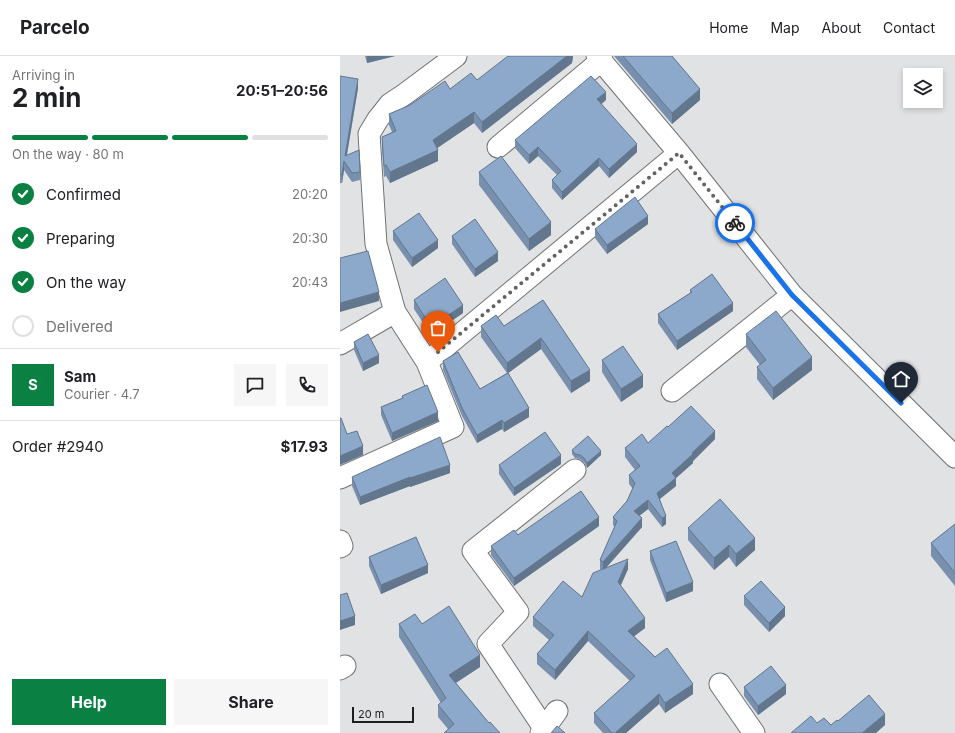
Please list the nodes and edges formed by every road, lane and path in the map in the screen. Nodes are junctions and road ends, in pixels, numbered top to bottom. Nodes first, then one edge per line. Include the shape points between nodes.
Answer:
1 (456, 56) edge
2 (600, 58) edge
3 (498, 147) dead end
4 (679, 153) junction
5 (792, 295) junction
6 (395, 312) junction
7 (341, 341) edge
8 (427, 362) junction
9 (672, 391) dead end
10 (955, 457) edge
11 (575, 470) dead end
12 (340, 478) edge
13 (340, 541) edge
14 (340, 547) edge
15 (720, 684) dead end
16 (557, 711) dead end
17 (542, 731) edge
18 (754, 733) edge

1 - 6 street via 390,104 369,134 376,244
2 - 3 street
2 - 4 street
4 - 5 street
4 - 8 street
5 - 9 street
5 - 10 street
6 - 7 street
6 - 8 street
8 - 12 street via 452,427
11 - 17 street via 473,551 518,612 488,644
13 - 14 street
15 - 18 street
16 - 17 street

